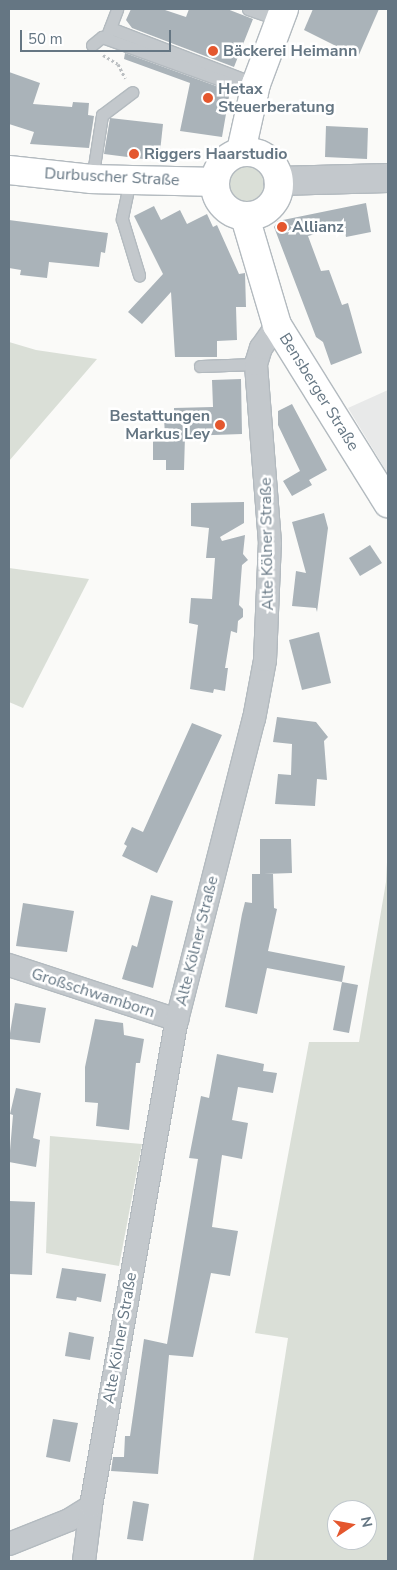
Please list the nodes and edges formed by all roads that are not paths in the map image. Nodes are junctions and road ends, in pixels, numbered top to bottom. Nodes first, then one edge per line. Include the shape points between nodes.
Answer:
1 (117, 9) edge
2 (248, 9) edge
3 (282, 14) edge
4 (108, 33) junction
5 (92, 45) dead end
6 (255, 88) junction
7 (132, 92) dead end
8 (241, 151) junction
9 (9, 170) edge
10 (388, 178) edge
11 (92, 179) junction
12 (130, 180) junction
13 (278, 181) junction
14 (215, 182) junction
15 (245, 217) junction
16 (139, 275) dead end
17 (277, 325) junction
18 (256, 364) junction
19 (200, 366) dead end
20 (388, 503) edge
21 (9, 966) edge
22 (177, 1020) junction
23 (91, 1506) junction
24 (9, 1544) edge
25 (84, 1561) edge

1 - 4 lane
2 - 3 lane
3 - 6 main road
4 - 5 lane
4 - 6 lane
6 - 8 main road
7 - 11 lane via 102,115
8 - 13 main road via 264,157 272,164
8 - 14 main road via 223,162
9 - 11 main road, Durbuscher Straße
10 - 13 street
11 - 12 main road, Durbuscher Straße
12 - 14 main road, Durbuscher Straße
12 - 16 lane via 122,219
13 - 15 main road via 269,207
14 - 15 main road via 226,209
15 - 17 main road, Bensberger Straße
17 - 18 street, Alte Kölner Straße via 261,348
17 - 20 main road, Bensberger Straße
18 - 19 lane
18 - 22 street, Alte Kölner Straße via 270,543 265,660 254,719
21 - 22 street, Großschwamborn
22 - 23 street, Alte Kölner Straße
23 - 24 street via 69,1520
23 - 25 street, Alte Kölner Straße

